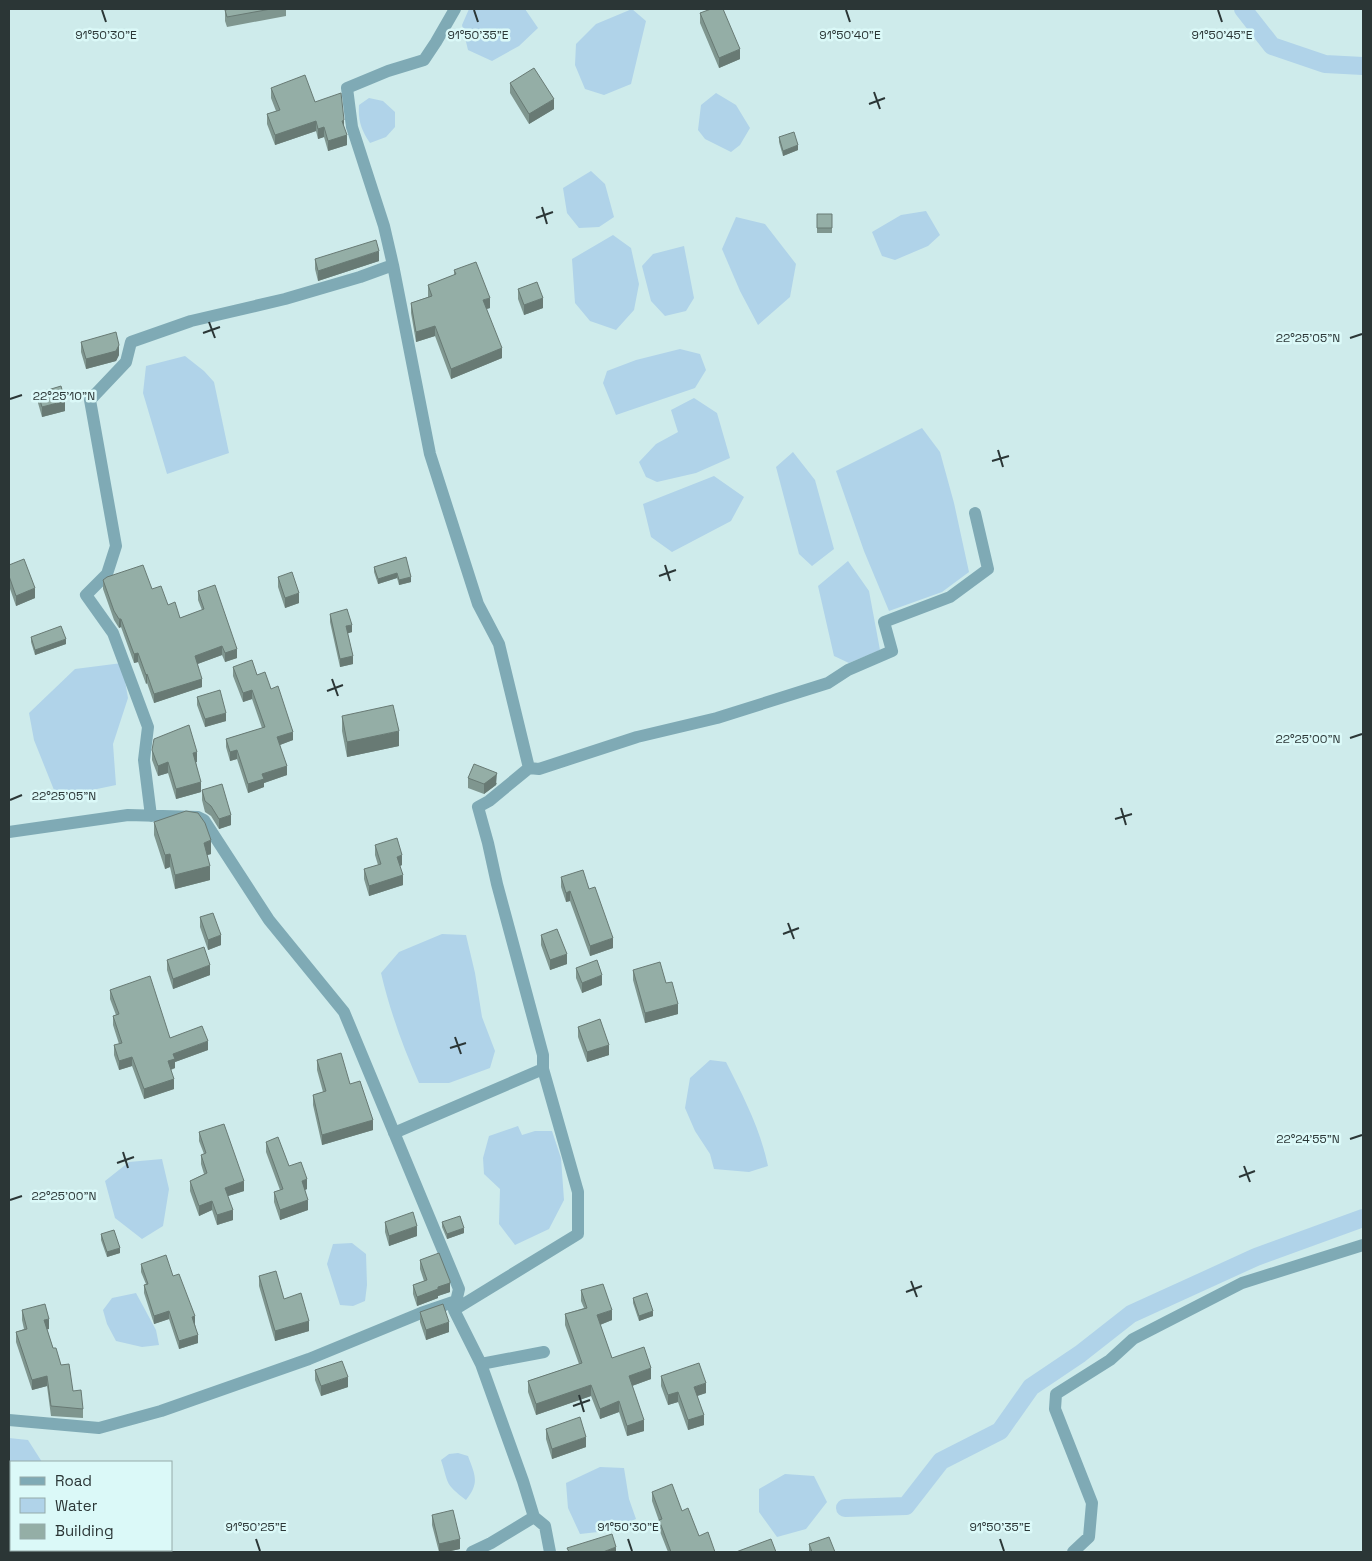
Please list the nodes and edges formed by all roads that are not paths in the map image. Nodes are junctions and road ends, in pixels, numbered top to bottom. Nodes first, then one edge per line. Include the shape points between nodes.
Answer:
1 (455, 9) edge
2 (393, 265) junction
3 (975, 513) dead end
4 (529, 768) junction
5 (151, 816) junction
6 (9, 832) edge
7 (543, 1069) junction
8 (394, 1133) junction
9 (1363, 1246) edge
10 (455, 1306) junction
11 (544, 1352) dead end
12 (481, 1364) junction
13 (9, 1420) edge
14 (534, 1517) junction
15 (472, 1552) edge
16 (550, 1552) edge
17 (1073, 1552) edge

1 - 2 street via 424,60 347,88 352,127
2 - 4 street via 430,454 478,604 499,644
2 - 5 street via 285,299 191,321 131,342 126,362 90,400 116,546 107,574 86,595 113,633 148,727 144,760
3 - 4 street via 988,569 950,597 884,622 892,651 828,682 717,718 637,737 539,769
4 - 7 street via 478,807 543,1055
5 - 6 street via 128,815
5 - 8 street via 204,820 269,920 344,1012
7 - 8 street
7 - 10 street via 578,1192 578,1234
8 - 10 street via 459,1289
9 - 17 street via 1242,1283 1133,1339 1110,1360 1056,1394 1055,1409 1092,1503 1089,1537
10 - 12 street
10 - 13 street via 421,1312 309,1359 161,1411 99,1428
11 - 12 street
12 - 14 street
14 - 15 street
14 - 16 street via 545,1526

